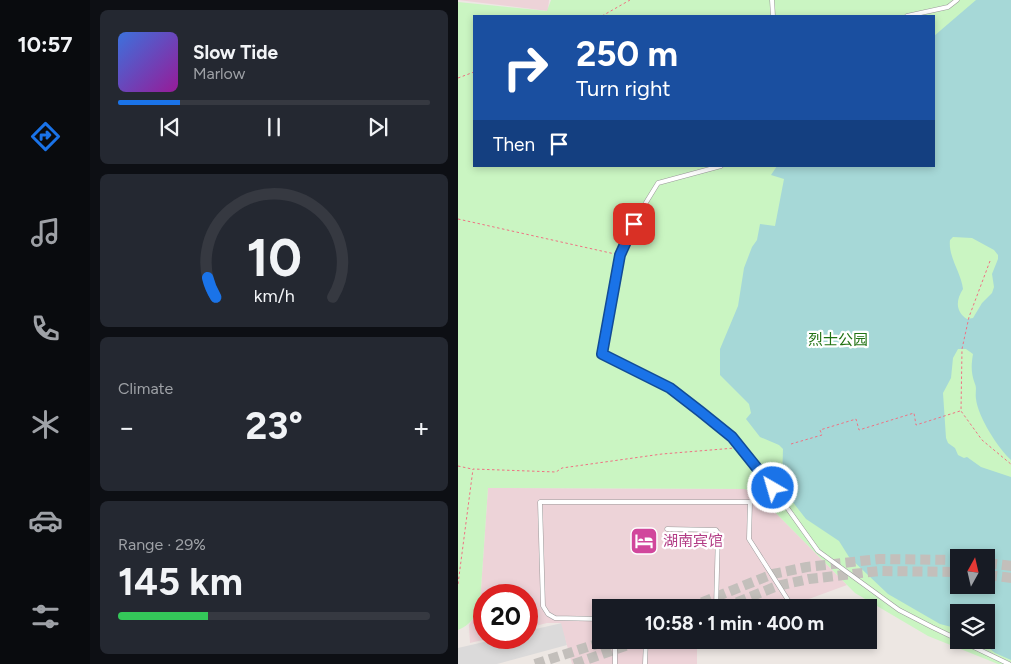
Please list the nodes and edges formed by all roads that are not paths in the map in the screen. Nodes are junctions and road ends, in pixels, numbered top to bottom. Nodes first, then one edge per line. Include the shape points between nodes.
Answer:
1 (772, 0) edge
2 (957, 0) edge
3 (772, 15) edge
4 (912, 15) edge
5 (718, 167) edge
6 (667, 529) dead end
7 (716, 599) edge
8 (787, 599) edge
9 (592, 619) edge
10 (615, 649) edge
11 (646, 649) edge
12 (615, 664) edge
13 (645, 664) edge
14 (1009, 664) edge

1 - 3 lane
2 - 4 lane via 948,7
5 - 14 lane via 658,184 642,209 620,255 602,354 670,388 732,437 818,551 899,610
6 - 7 lane via 716,530
8 - 9 lane via 749,539 750,502 540,502 543,606 554,618
10 - 12 lane
11 - 13 lane

